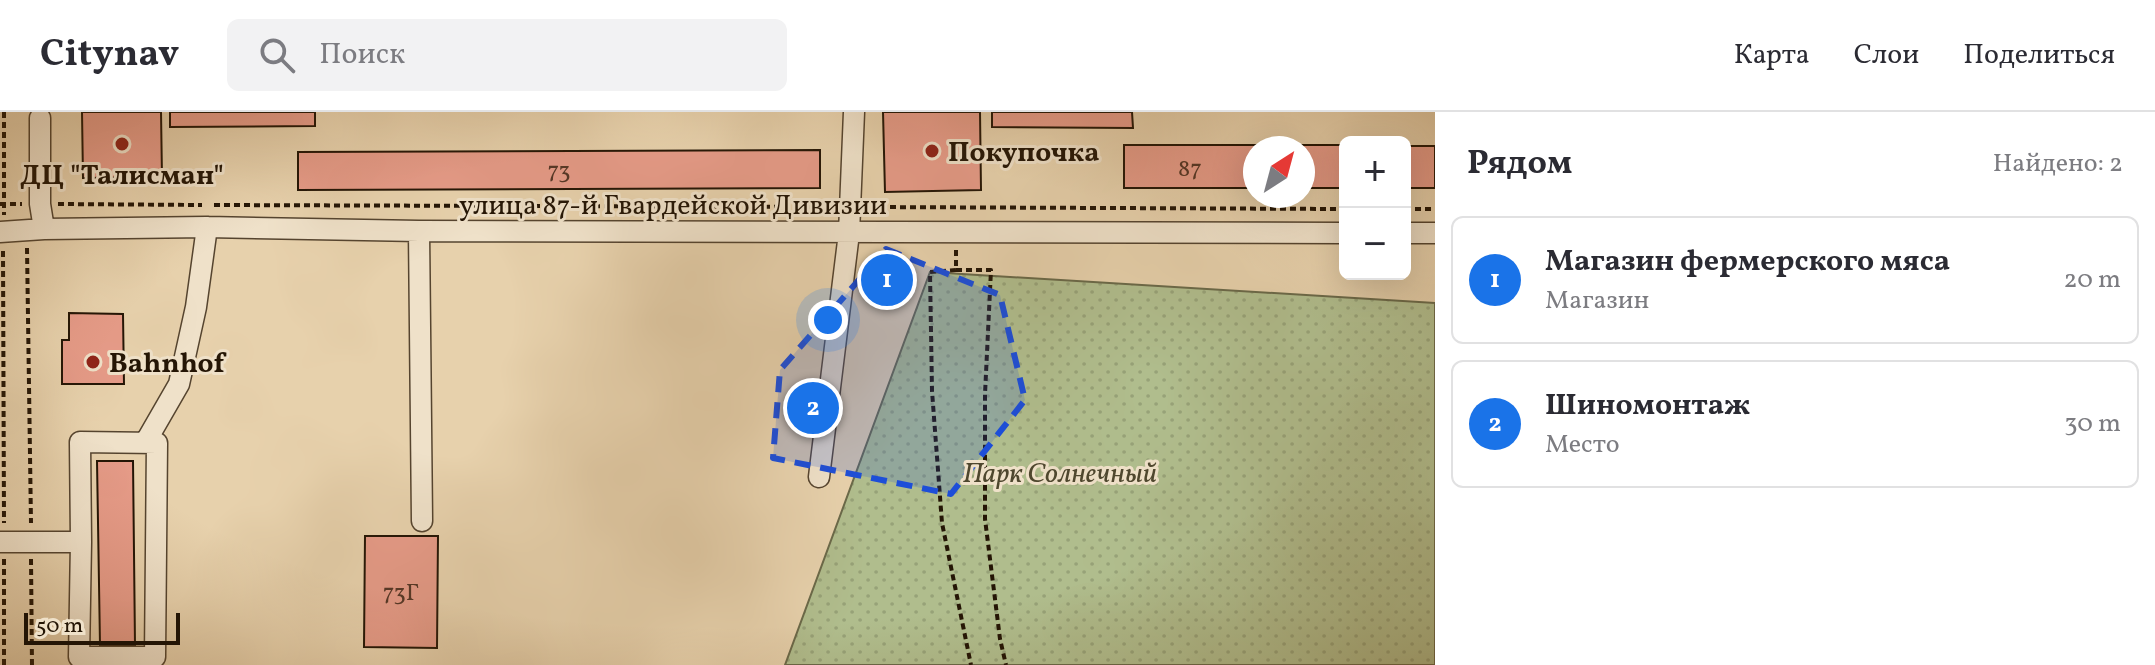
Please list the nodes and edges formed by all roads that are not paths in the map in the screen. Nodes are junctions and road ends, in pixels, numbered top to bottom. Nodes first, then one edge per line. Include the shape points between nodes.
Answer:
1 (854, 112) edge
2 (40, 118) dead end
3 (207, 227) junction
4 (44, 229) junction
5 (419, 231) junction
6 (2, 232) edge
7 (849, 233) junction
8 (1339, 233) edge
9 (1411, 233) edge
10 (1435, 233) edge
11 (145, 443) junction
12 (819, 477) dead end
13 (422, 521) dead end
14 (2, 542) edge
15 (81, 542) junction

1 - 7 street
2 - 4 street
3 - 4 street, улица 87-й Гвардейской Дивизии
3 - 5 street, улица 87-й Гвардейской Дивизии
3 - 11 street via 179,384
4 - 6 street, улица 87-й Гвардейской Дивизии
5 - 7 street, улица 87-й Гвардейской Дивизии
5 - 13 street
7 - 8 street, улица 87-й Гвардейской Дивизии
7 - 12 street
9 - 10 street
11 - 15 street via 80,442
11 - 15 street via 157,443 155,657 79,657
14 - 15 street

